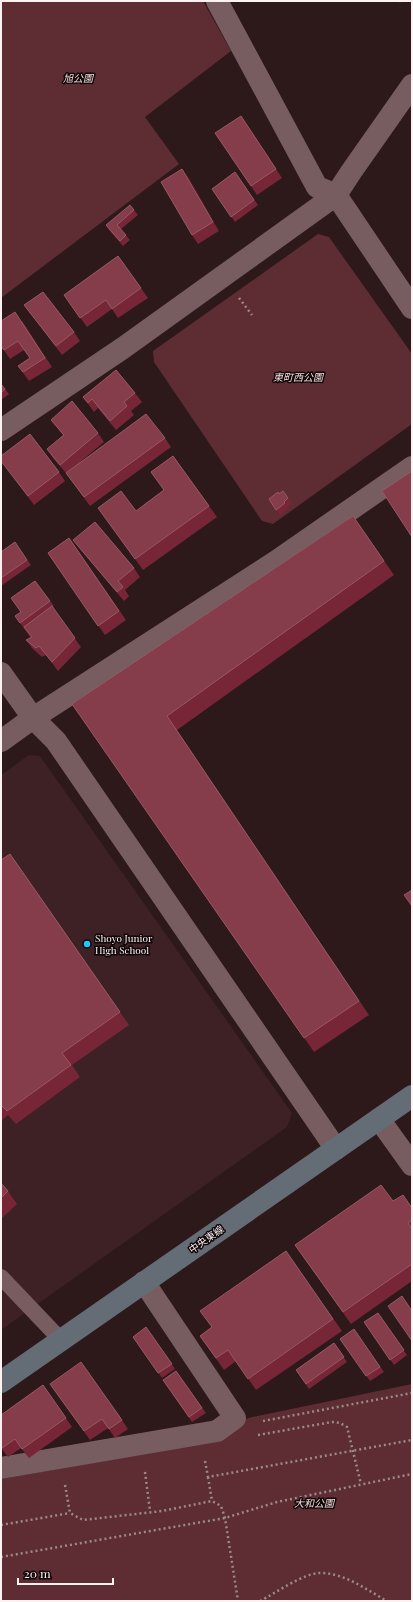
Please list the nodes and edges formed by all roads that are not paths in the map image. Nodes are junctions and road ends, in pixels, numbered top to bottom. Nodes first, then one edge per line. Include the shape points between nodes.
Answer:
1 (217, 1) edge
2 (412, 85) edge
3 (336, 195) junction
4 (412, 308) edge
5 (1, 430) edge
6 (412, 467) edge
7 (1, 673) edge
8 (33, 718) junction
9 (1, 741) edge
10 (412, 1096) edge
11 (379, 1119) junction
12 (336, 1149) junction
13 (412, 1165) edge
14 (1, 1277) edge
15 (144, 1282) junction
16 (61, 1340) junction
17 (1, 1382) edge
18 (1, 1468) edge

1 - 3 street via 317,187
2 - 3 street
3 - 4 street
3 - 5 street via 124,348
6 - 8 street via 275,562
7 - 8 street
8 - 9 street
8 - 12 street via 56,741
10 - 11 main road, 中央東線
11 - 12 main road, 中央東線
11 - 13 street
12 - 15 main road, 中央東線
14 - 16 lane
15 - 16 main road, 中央東線
15 - 18 street via 235,1418 216,1431
16 - 17 main road, 中央東線

